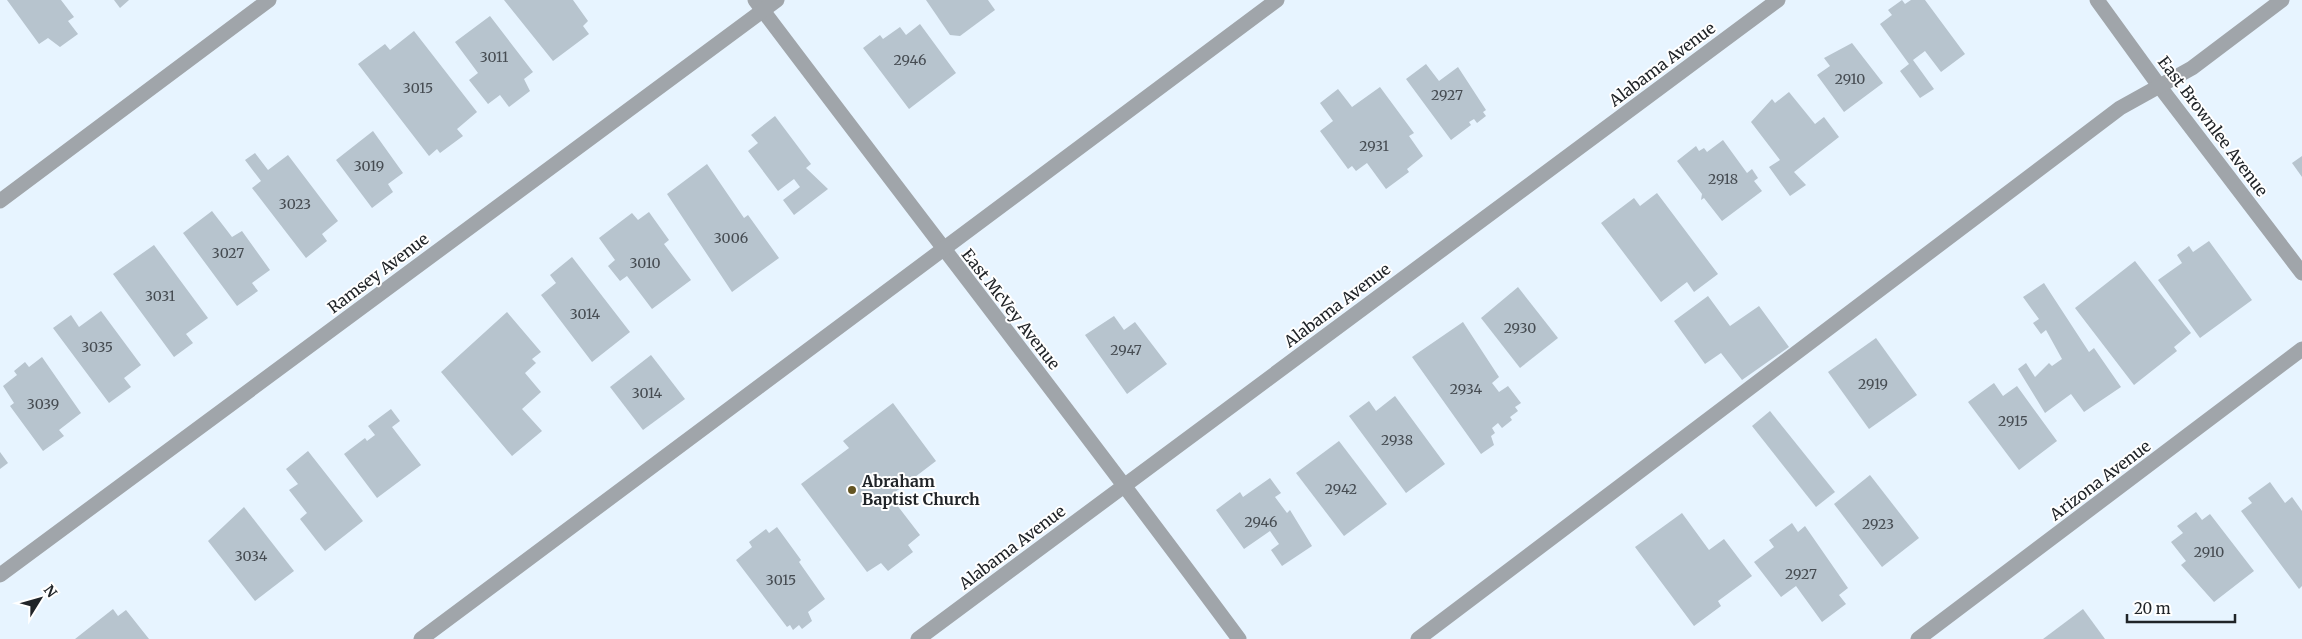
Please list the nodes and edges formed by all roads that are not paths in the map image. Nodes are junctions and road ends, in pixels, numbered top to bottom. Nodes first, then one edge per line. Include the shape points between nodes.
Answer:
1 (269, 0) edge
2 (776, 0) edge
3 (1277, 0) edge
4 (1778, 0) edge
5 (2097, 0) edge
6 (2282, 0) edge
7 (759, 5) edge
8 (2160, 87) junction
9 (0, 201) edge
10 (944, 250) junction
11 (2302, 272) edge
12 (2302, 349) edge
13 (1125, 485) junction
14 (0, 575) edge
15 (421, 639) edge
16 (918, 639) edge
17 (1239, 639) edge
18 (1418, 639) edge
19 (1918, 639) edge

1 - 9 street
2 - 7 street, Ramsey Avenue
3 - 10 street
4 - 13 street, Alabama Avenue
5 - 8 street, East Brownlee Avenue
6 - 8 street via 2192,68
7 - 10 street, East McVey Avenue
7 - 14 street, Ramsey Avenue
8 - 11 street, East Brownlee Avenue
8 - 18 street via 2120,108
10 - 13 street, East McVey Avenue
10 - 15 street
12 - 19 street, Arizona Avenue
13 - 16 street, Alabama Avenue
13 - 17 street, East McVey Avenue

